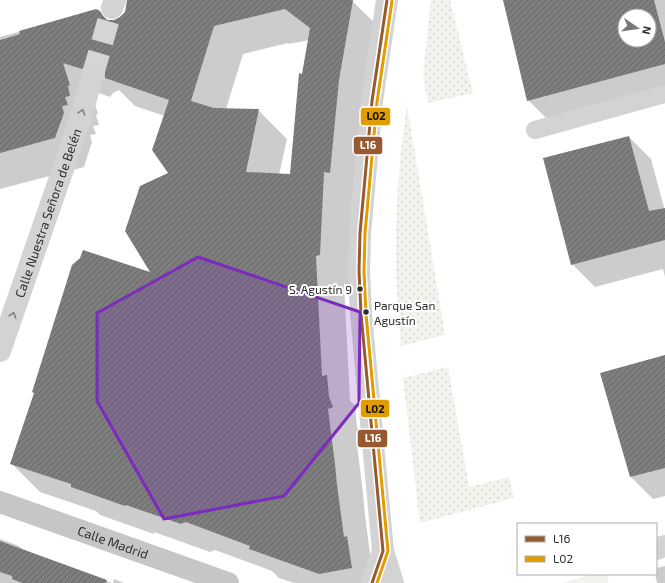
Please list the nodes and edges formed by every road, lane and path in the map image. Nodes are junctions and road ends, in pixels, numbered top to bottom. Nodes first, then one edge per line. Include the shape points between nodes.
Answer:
1 (387, 0) edge
2 (93, 74) tunnel mouth
3 (665, 94) edge
4 (536, 130) dead end
5 (0, 351) edge
6 (0, 502) edge
7 (383, 551) junction
8 (227, 583) edge
9 (372, 583) edge
10 (393, 583) edge

1 - 7 street via 372,109 360,232 359,271
5 -> 2 street, Calle Nuestra Señora de Belén via 77,128
3 - 4 street
6 - 8 main road, Calle Madrid
7 - 9 street
7 - 10 street

